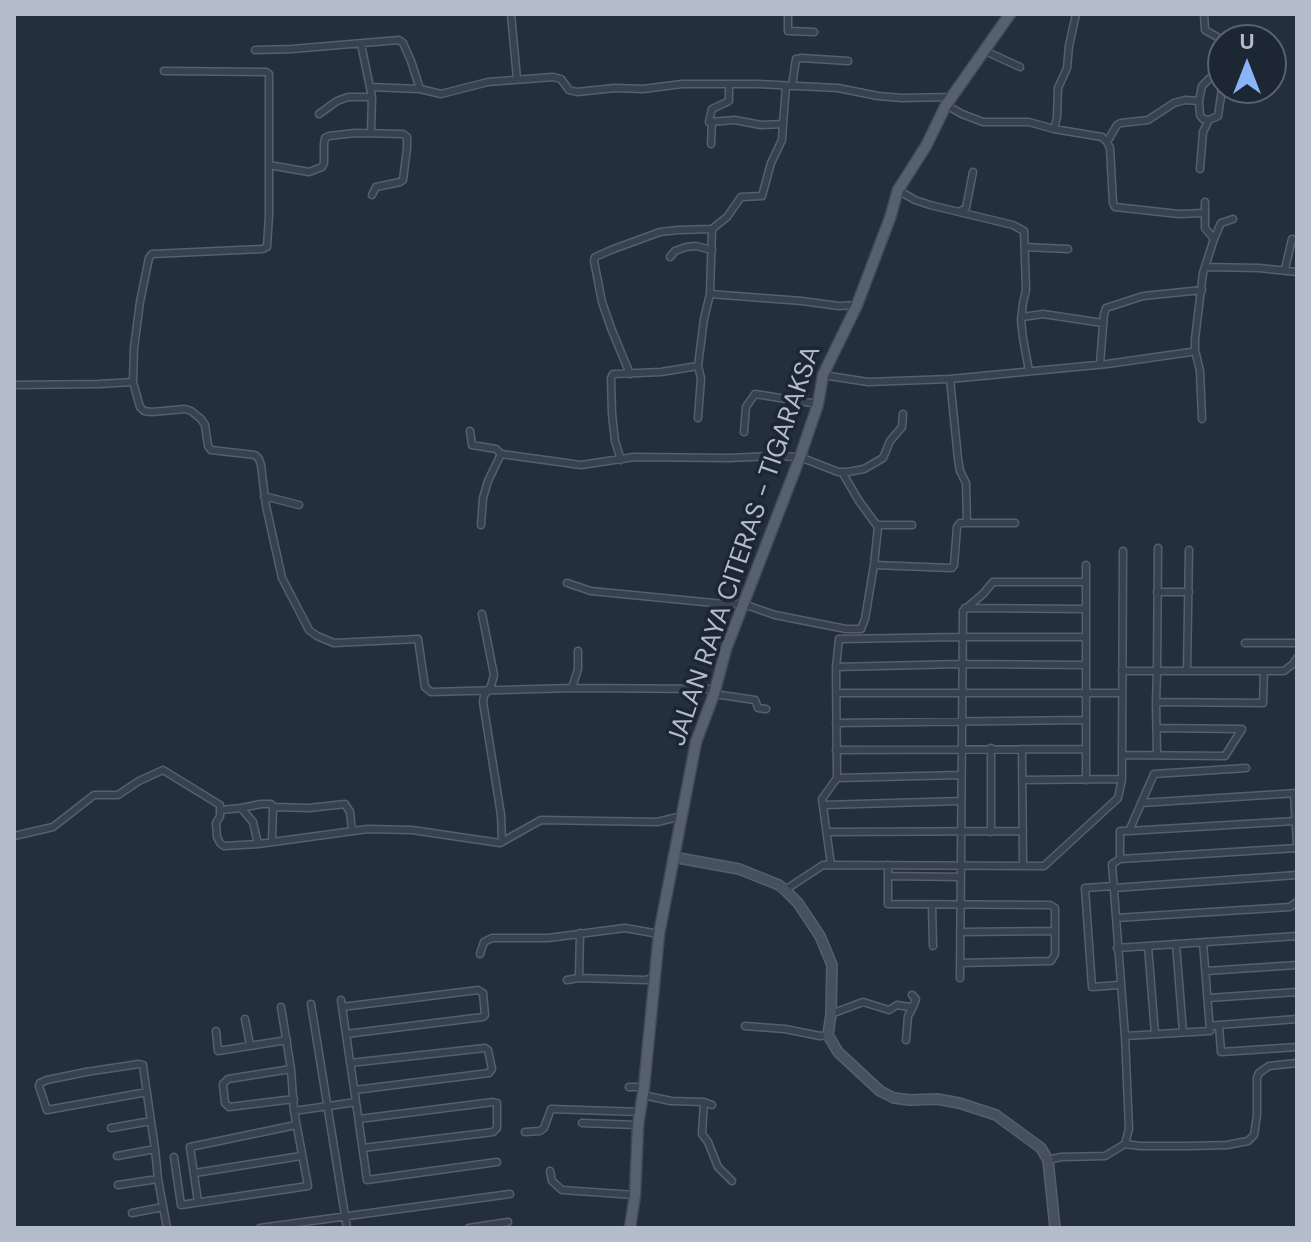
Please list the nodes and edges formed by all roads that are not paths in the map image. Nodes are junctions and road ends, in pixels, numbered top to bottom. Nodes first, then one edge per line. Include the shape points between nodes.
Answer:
1 (511, 14) edge
2 (788, 14) edge
3 (1010, 14) edge
4 (1076, 14) edge
5 (814, 32) dead end
6 (361, 44) junction
7 (255, 50) dead end
8 (983, 50) junction
9 (848, 61) dead end
10 (1020, 67) dead end
11 (164, 71) dead end
12 (517, 79) junction
13 (1207, 80) edge
14 (729, 84) junction
15 (789, 86) junction
16 (370, 87) junction
17 (420, 89) junction
18 (329, 95) dead end
19 (372, 97) junction
20 (337, 101) junction
21 (949, 101) junction
22 (1199, 101) junction
23 (1220, 104) edge
24 (319, 114) dead end
25 (1209, 120) junction
26 (712, 122) junction
27 (783, 124) junction
28 (1054, 129) junction
29 (371, 133) junction
30 (1107, 142) junction
31 (711, 144) dead end
32 (269, 165) junction
33 (1200, 169) dead end
34 (973, 172) dead end
35 (898, 190) junction
36 (372, 195) dead end
37 (1205, 202) dead end
38 (959, 212) junction
39 (1205, 213) junction
40 (1233, 219) dead end
41 (712, 229) junction
42 (1214, 239) junction
43 (1292, 239) dead end
44 (1025, 247) junction
45 (1068, 249) dead end
46 (712, 250) junction
47 (670, 257) dead end
48 (1205, 267) junction
49 (1285, 269) junction
50 (1297, 272) edge
51 (1202, 290) junction
52 (710, 294) junction
53 (857, 305) junction
54 (1022, 317) junction
55 (1103, 323) junction
56 (1195, 350) junction
57 (1100, 364) junction
58 (698, 366) junction
59 (1029, 371) junction
60 (630, 374) junction
61 (823, 375) junction
62 (950, 379) junction
63 (133, 382) junction
64 (14, 385) edge
65 (818, 404) junction
66 (903, 414) dead end
67 (698, 418) dead end
68 (1202, 419) dead end
69 (470, 431) dead end
70 (744, 432) dead end
71 (501, 454) junction
72 (800, 457) junction
73 (621, 460) junction
74 (842, 472) junction
75 (264, 496) junction
76 (299, 505) dead end
77 (967, 523) junction
78 (1015, 523) dead end
79 (481, 525) dead end
80 (877, 525) junction
81 (912, 525) dead end
82 (1158, 548) dead end
83 (1189, 550) dead end
84 (1123, 551) dead end
85 (874, 565) junction
86 (1086, 565) dead end
87 (1086, 582) junction
88 (567, 583) dead end
89 (1157, 592) junction
90 (1189, 592) junction
91 (743, 604) junction
92 (965, 608) junction
93 (1086, 609) junction
94 (482, 614) dead end
95 (961, 637) junction
96 (1086, 637) junction
97 (1245, 643) dead end
98 (1297, 643) edge
99 (578, 651) dead end
100 (1297, 658) edge
101 (961, 664) junction
102 (1086, 665) junction
103 (836, 667) junction
104 (1122, 671) junction
105 (1157, 671) junction
106 (1187, 671) junction
107 (1264, 671) junction
108 (572, 688) junction
109 (487, 691) junction
110 (714, 691) junction
111 (837, 693) junction
112 (961, 693) junction
113 (1086, 693) junction
114 (1121, 693) junction
115 (1156, 702) junction
116 (766, 709) dead end
117 (1085, 720) junction
118 (961, 721) junction
119 (836, 723) junction
120 (1157, 728) junction
121 (961, 748) junction
122 (991, 748) junction
123 (1022, 749) junction
124 (1085, 749) junction
125 (836, 750) junction
126 (1122, 755) junction
127 (1157, 755) junction
128 (1246, 768) dead end
129 (961, 775) junction
130 (837, 778) junction
131 (1122, 779) junction
132 (1023, 780) junction
133 (1086, 780) junction
134 (1295, 794) edge
135 (961, 801) junction
136 (1141, 803) junction
137 (824, 805) junction
138 (273, 807) junction
139 (241, 808) junction
140 (221, 810) junction
141 (682, 816) junction
142 (1295, 821) edge
143 (352, 831) junction
144 (1023, 831) junction
145 (1129, 831) junction
146 (828, 832) junction
147 (961, 832) junction
148 (991, 832) junction
149 (14, 836) edge
150 (272, 841) junction
151 (502, 842) junction
152 (258, 844) junction
153 (1297, 846) edge
154 (673, 857) junction
155 (1120, 859) junction
156 (831, 865) junction
157 (888, 865) junction
158 (961, 866) junction
159 (1023, 866) junction
160 (1297, 875) edge
161 (888, 876) junction
162 (961, 877) junction
163 (1113, 887) junction
164 (785, 890) junction
165 (1297, 902) edge
166 (932, 905) junction
167 (960, 905) junction
168 (1116, 918) junction
169 (1055, 931) junction
170 (960, 932) junction
171 (580, 933) junction
172 (659, 934) junction
173 (1297, 936) edge
174 (1203, 942) junction
175 (1176, 944) junction
176 (933, 946) dead end
177 (1148, 946) junction
178 (1117, 948) junction
179 (480, 954) dead end
180 (960, 963) junction
181 (1297, 965) edge
182 (1206, 971) junction
183 (579, 978) junction
184 (655, 978) junction
185 (960, 978) dead end
186 (567, 980) dead end
187 (1119, 985) junction
188 (1297, 992) edge
189 (912, 995) dead end
190 (1208, 998) junction
191 (311, 1004) dead end
192 (281, 1007) dead end
193 (912, 1009) junction
194 (831, 1014) junction
195 (245, 1019) dead end
196 (1297, 1019) edge
197 (1219, 1025) junction
198 (745, 1026) dead end
199 (1210, 1026) junction
200 (216, 1031) dead end
201 (1183, 1032) junction
202 (346, 1034) junction
203 (1155, 1034) junction
204 (828, 1035) junction
205 (1125, 1036) junction
206 (287, 1040) junction
207 (906, 1040) dead end
208 (250, 1045) junction
209 (1297, 1047) edge
210 (350, 1063) junction
211 (1297, 1063) edge
212 (291, 1069) junction
213 (629, 1087) dead end
214 (355, 1090) junction
215 (643, 1091) junction
216 (147, 1092) junction
217 (294, 1099) junction
218 (356, 1102) junction
219 (328, 1107) junction
220 (294, 1111) junction
221 (641, 1112) junction
222 (359, 1119) junction
223 (151, 1121) junction
224 (582, 1123) dead end
225 (296, 1125) junction
226 (638, 1125) junction
227 (111, 1128) dead end
228 (525, 1132) dead end
229 (1125, 1144) junction
230 (363, 1148) junction
231 (155, 1149) junction
232 (117, 1156) dead end
233 (301, 1156) junction
234 (174, 1157) dead end
235 (1048, 1160) junction
236 (497, 1162) dead end
237 (550, 1171) dead end
238 (195, 1173) junction
239 (158, 1179) junction
240 (732, 1181) dead end
241 (118, 1185) dead end
242 (510, 1194) dead end
243 (635, 1195) junction
244 (198, 1202) junction
245 (163, 1207) junction
246 (132, 1213) dead end
247 (345, 1216) junction
248 (508, 1222) dead end
249 (167, 1228) edge
250 (260, 1228) edge
251 (347, 1228) edge
252 (469, 1228) edge
253 (630, 1228) edge
254 (1055, 1228) edge

1 - 12 street
2 - 5 street via 788,31
3 - 8 main road, JALAN RAYA CITERAS - TIGARAKSA
4 - 28 street
6 - 7 street
6 - 16 street
6 - 17 street via 402,42
8 - 10 street
8 - 21 main road, JALAN RAYA CITERAS - TIGARAKSA
9 - 15 street via 796,59
11 - 32 street via 269,74
12 - 14 street via 557,78 577,92
12 - 17 street via 441,94
13 - 22 street
14 - 15 street
14 - 26 street via 729,101 712,109
15 - 21 street
15 - 27 street
16 - 17 street
16 - 19 street
18 - 20 street
19 - 20 street
19 - 29 street
20 - 24 street
21 - 28 street via 962,114 983,122 1029,122
21 - 35 main road, JALAN RAYA CITERAS - TIGARAKSA
22 - 25 street via 1200,115
22 - 30 street via 1174,103 1148,120 1121,123
23 - 25 street via 1218,116
25 - 33 street
26 - 27 street
26 - 31 street
27 - 41 street via 762,196 739,198
28 - 30 street
29 - 32 street via 325,138 324,163 315,170
29 - 36 street via 407,137 403,180 376,187
30 - 39 street via 1115,207
32 - 63 street via 267,247 150,256
34 - 38 street via 966,208
35 - 38 street
35 - 53 main road, JALAN RAYA CITERAS - TIGARAKSA
37 - 39 street
38 - 44 street via 1021,228
39 - 42 street via 1205,228
40 - 42 street via 1221,223
41 - 46 street
41 - 60 street via 660,232 595,257 602,302
42 - 48 street
43 - 49 street
44 - 45 street
44 - 54 street
46 - 47 street via 686,247
46 - 52 street
48 - 49 street
48 - 51 street
49 - 50 street
51 - 55 street via 1131,299 1106,308
51 - 56 street
52 - 53 street
52 - 58 street
53 - 61 main road, JALAN RAYA CITERAS - TIGARAKSA
54 - 55 street via 1043,314
54 - 59 street
55 - 57 street
56 - 57 street
56 - 68 street
57 - 59 street
58 - 60 street
58 - 67 street
59 - 62 street
60 - 73 street via 611,378
61 - 62 street via 868,382
61 - 65 main road, JALAN RAYA CITERAS - TIGARAKSA
62 - 77 street
63 - 64 street
63 - 75 street via 144,411 191,411 205,425 211,450 255,455
65 - 70 street via 755,394 746,407
65 - 72 main road, JALAN RAYA CITERAS - TIGARAKSA
66 - 74 street via 902,427 883,458 864,469
69 - 71 street via 472,445
71 - 73 street via 581,465
71 - 79 street via 483,498
72 - 73 street
72 - 74 street
72 - 91 main road, JALAN RAYA CITERAS - TIGARAKSA
74 - 80 street
75 - 76 street
75 - 109 street via 282,578 309,630 334,643 416,638 428,691
77 - 78 street
77 - 85 street via 957,527 953,568
80 - 81 street
80 - 85 street
82 - 89 street
83 - 90 street
84 - 104 street
85 - 91 street via 861,629 775,615
86 - 87 street
87 - 92 street via 993,582
87 - 93 street
88 - 91 street via 591,591
89 - 90 street
89 - 105 street
90 - 106 street
91 - 110 main road, JALAN RAYA CITERAS - TIGARAKSA
92 - 93 street
92 - 95 street
93 - 96 street
94 - 109 street via 494,675
95 - 96 street
95 - 101 street
95 - 103 street via 839,639
96 - 102 street
97 - 98 street
99 - 108 street
100 - 107 street via 1284,671
101 - 102 street
101 - 103 street
101 - 112 street
102 - 113 street
103 - 111 street
104 - 105 street
104 - 114 street
105 - 106 street
105 - 115 street
106 - 107 street
107 - 115 street via 1263,703
108 - 109 street
108 - 110 street
109 - 151 street via 483,702
110 - 116 street via 755,700 758,708
110 - 141 main road, JALAN RAYA CITERAS - TIGARAKSA via 696,742
111 - 112 street
111 - 119 street
112 - 113 street
112 - 118 street
113 - 114 street
113 - 117 street
114 - 126 street
115 - 120 street
117 - 118 street
117 - 124 street
118 - 119 street
118 - 121 street
119 - 125 street
120 - 127 street
120 - 127 street via 1242,729 1225,756
121 - 122 street
121 - 125 street
121 - 129 street
122 - 123 street
122 - 148 street
123 - 124 street
123 - 132 street
124 - 133 street
125 - 130 street
126 - 127 street
126 - 131 street
128 - 136 street via 1154,774
129 - 130 street
129 - 135 street
130 - 137 street via 822,799
131 - 133 street
131 - 159 street via 1118,798 1044,866
132 - 133 street
132 - 144 street
134 - 136 street
134 - 142 street
135 - 137 street
135 - 147 street
136 - 145 street
137 - 146 street
138 - 139 street via 268,803
138 - 143 street via 345,804
138 - 150 street
139 - 140 street
139 - 152 street via 253,822
140 - 149 street via 163,770 118,795 94,795 53,827
140 - 152 street via 216,823 220,843
141 - 151 street via 657,822 541,820
141 - 154 main road, JALAN RAYA CITERAS - TIGARAKSA
142 - 145 street
142 - 153 street
143 - 150 street
143 - 151 street via 412,830
144 - 148 street
144 - 159 street
145 - 155 street via 1120,831
146 - 147 street
146 - 156 street
147 - 148 street
147 - 158 street
150 - 152 street
153 - 155 street
154 - 164 street via 739,869
154 - 172 main road, JALAN RAYA CITERAS - TIGARAKSA
155 - 163 street via 1112,864
156 - 157 street
156 - 164 street
157 - 158 street
157 - 161 street
158 - 159 street
158 - 162 street
160 - 163 street
161 - 162 street
161 - 166 street via 888,904
162 - 167 street
163 - 168 street
163 - 187 street via 1085,888 1092,987
164 - 194 street via 820,936 832,965
165 - 168 street via 1290,907
166 - 167 street
166 - 176 street
167 - 169 street via 1050,905
167 - 170 street
168 - 178 street
169 - 170 street
169 - 180 street via 1051,961
170 - 180 street
171 - 172 street via 625,928
171 - 179 street via 492,938
171 - 183 street
172 - 184 main road, JALAN RAYA CITERAS - TIGARAKSA
173 - 174 street
174 - 175 street
174 - 182 street
175 - 177 street
175 - 201 street
177 - 178 street
177 - 203 street
178 - 187 street
180 - 185 street
181 - 182 street
182 - 190 street
183 - 184 street
183 - 186 street
184 - 215 main road, JALAN RAYA CITERAS - TIGARAKSA
187 - 205 street
188 - 190 street
189 - 193 street
190 - 199 street
191 - 219 street
192 - 206 street
193 - 194 street via 897,1005 887,1010 863,1002
193 - 207 street
194 - 204 street
195 - 208 street
196 - 197 street
197 - 199 street
197 - 209 street via 1221,1052
198 - 204 street
199 - 201 street via 1210,1031
200 - 208 street via 218,1051
201 - 203 street
202 - 202 street via 481,1018 483,993 342,1004
202 - 210 street
203 - 205 street
204 - 235 street via 838,1052 880,1091 894,1098 959,1103 996,1115 1041,1148
205 - 229 street
206 - 208 street
206 - 212 street
210 - 214 street
210 - 214 street via 485,1048 492,1069
211 - 229 street via 1269,1066 1259,1073 1254,1135 1248,1141
212 - 217 street
212 - 217 street via 223,1084 229,1107
213 - 215 street
214 - 218 street
215 - 221 main road, JALAN RAYA CITERAS - TIGARAKSA
215 - 240 street via 671,1101 708,1104 702,1134 718,1167
216 - 216 street via 49,1110 39,1085 140,1064
216 - 223 street
217 - 220 street
218 - 219 street
218 - 222 street
219 - 220 street
219 - 247 street
220 - 225 street
221 - 226 main road, JALAN RAYA CITERAS - TIGARAKSA
221 - 228 street via 551,1109 544,1128
222 - 230 street
222 - 230 street via 497,1103 493,1132
223 - 227 street
223 - 231 street
224 - 226 street
225 - 233 street
225 - 238 street via 190,1147
226 - 243 main road, JALAN RAYA CITERAS - TIGARAKSA
229 - 235 street via 1105,1156
230 - 236 street via 367,1180
231 - 232 street
231 - 239 street
233 - 238 street
233 - 244 street via 308,1186
234 - 244 street via 181,1205
235 - 254 street
237 - 243 street via 562,1190
238 - 244 street
239 - 241 street
239 - 245 street
242 - 247 street
243 - 253 main road, JALAN RAYA CITERAS - TIGARAKSA
245 - 246 street
245 - 249 street
247 - 250 street
247 - 251 street
248 - 252 street

